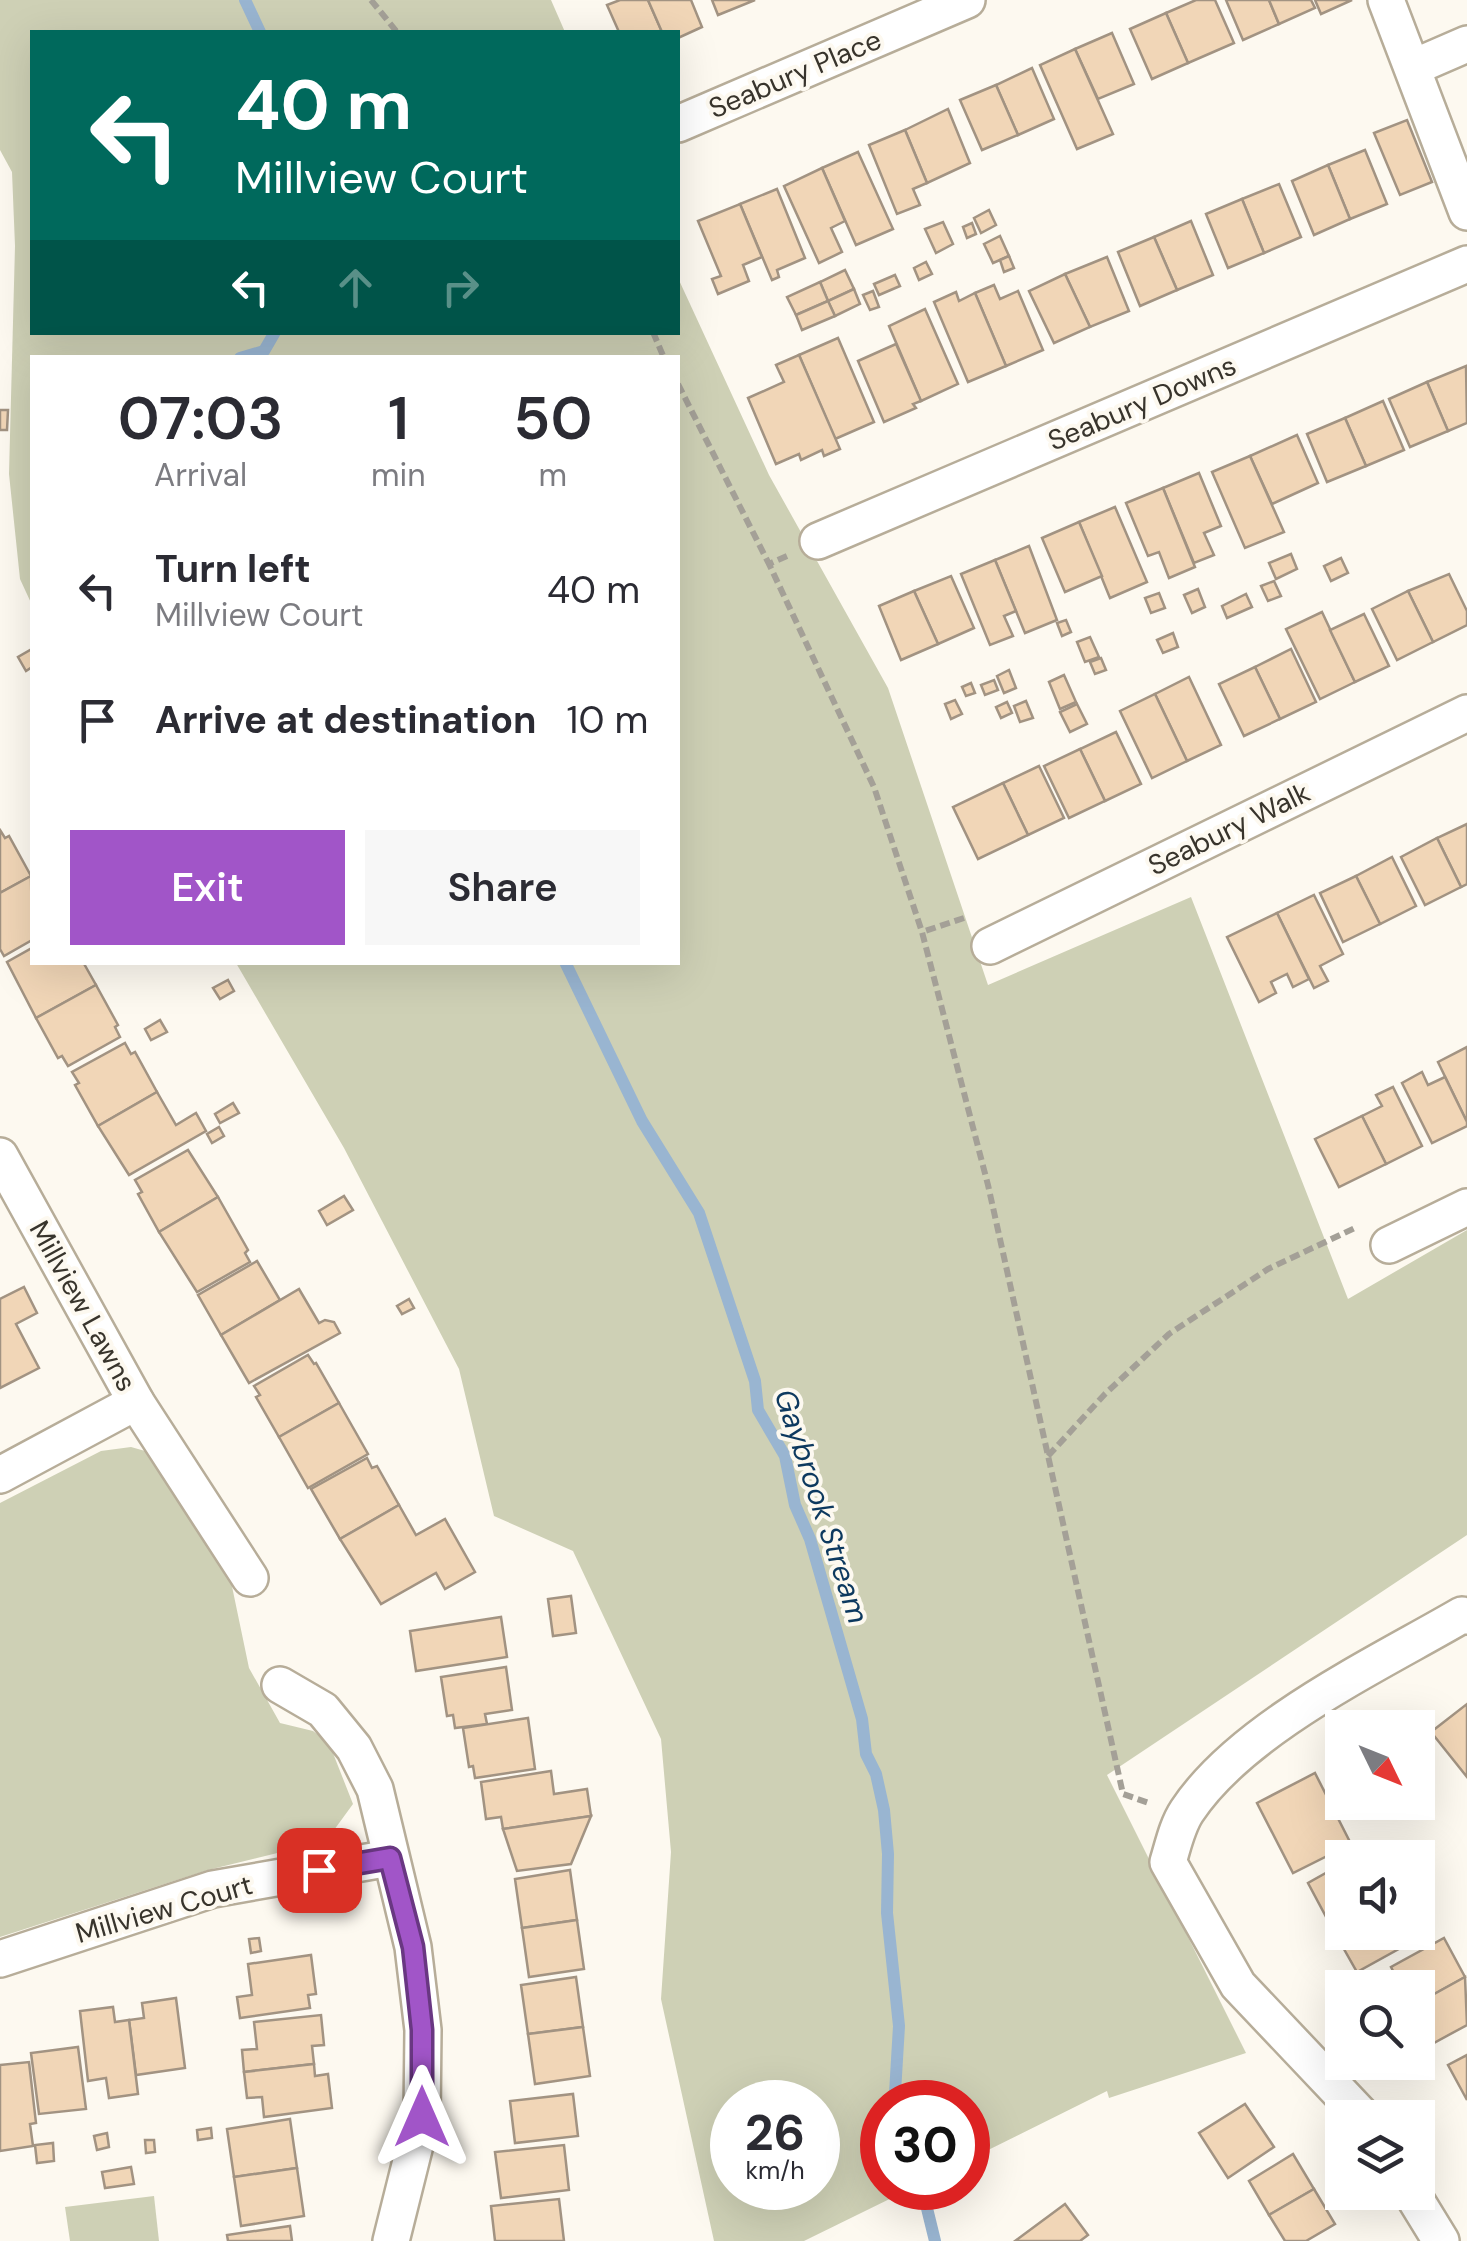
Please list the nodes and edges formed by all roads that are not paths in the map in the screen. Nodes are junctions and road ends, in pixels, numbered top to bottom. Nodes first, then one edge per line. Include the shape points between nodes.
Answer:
1 (968, 0) edge
2 (1386, 0) edge
3 (1467, 44) edge
4 (1414, 67) junction
5 (680, 123) edge
6 (1467, 212) edge
7 (1467, 264) edge
8 (818, 542) road end
9 (1467, 713) edge
10 (990, 946) road end
11 (0, 1156) edge
12 (1467, 1207) edge
13 (1388, 1244) road end
14 (136, 1402) junction
15 (0, 1476) edge
16 (250, 1578) dead end
17 (1467, 1616) edge
18 (280, 1685) dead end
19 (390, 1858) junction
20 (0, 1959) edge
21 (1347, 2100) edge
22 (1422, 2210) edge
23 (392, 2241) edge
24 (1441, 2241) edge

1 - 5 street, Seabury Place
2 - 4 street
3 - 4 street
4 - 6 street
7 - 8 street, Seabury Downs
9 - 10 street, Seabury Walk
11 - 14 street, Millview Lawns
12 - 13 street
14 - 15 street, Millview Lawns
14 - 16 street, Millview Lawns
17 - 21 street via 1297,1710 1210,1780 1184,1815 1168,1862 1238,1986
18 - 19 street via 323,1710 354,1748 375,1789
19 - 20 street, Millview Court via 212,1888
19 - 23 street via 413,1947 422,2030 422,2117
22 - 24 street

